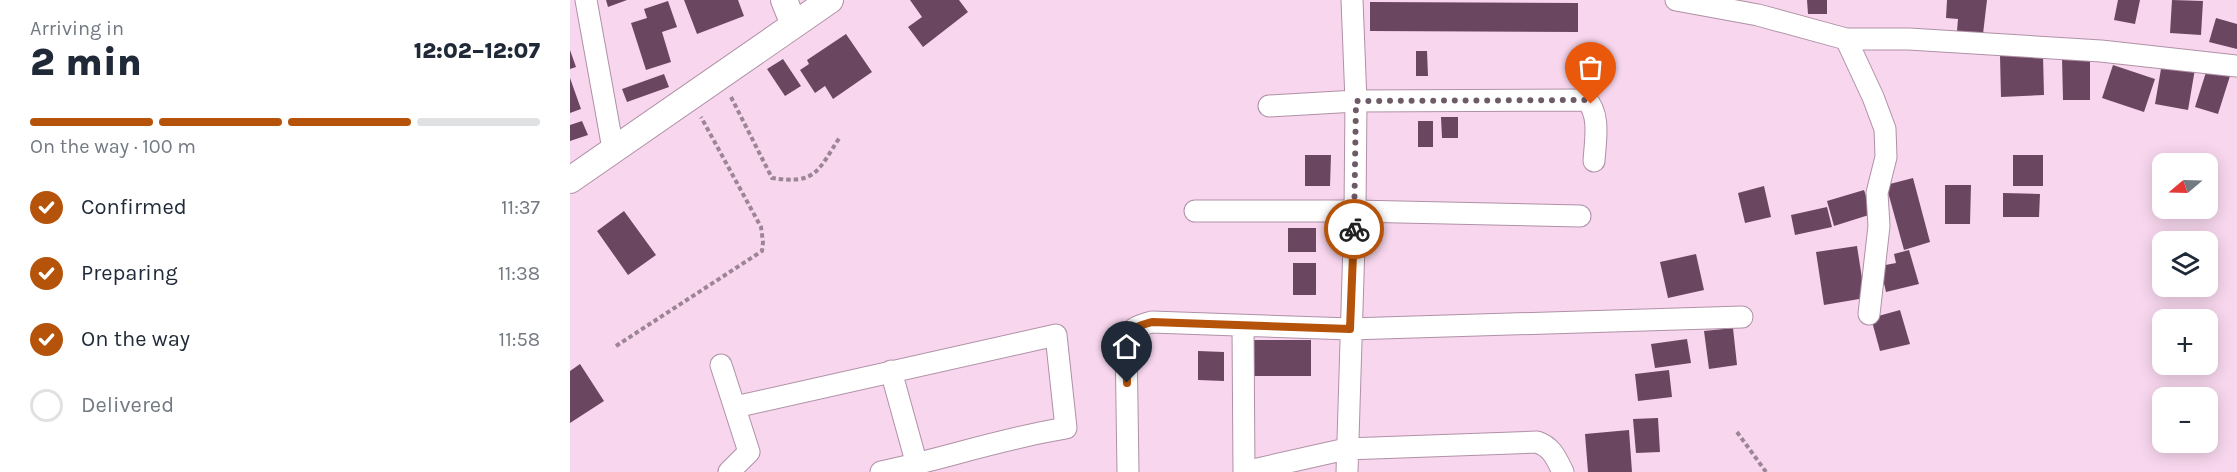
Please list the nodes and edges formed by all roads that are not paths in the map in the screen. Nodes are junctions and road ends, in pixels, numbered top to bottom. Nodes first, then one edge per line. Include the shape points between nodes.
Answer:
1 (586, 0) edge
2 (784, 0) edge
3 (830, 0) edge
4 (1352, 0) edge
5 (1676, 0) edge
6 (794, 25) junction
7 (1846, 39) junction
8 (2237, 66) edge
9 (1356, 101) junction
10 (1269, 106) dead end
11 (613, 149) junction
12 (1594, 161) dead end
13 (570, 180) edge
14 (1355, 210) junction
15 (1195, 211) dead end
16 (1580, 216) dead end
17 (1869, 314) dead end
18 (1742, 317) dead end
19 (1243, 326) junction
20 (1350, 329) junction
21 (721, 365) dead end
22 (891, 371) junction
23 (735, 406) junction
24 (1346, 449) junction
25 (917, 465) junction
26 (729, 472) edge
27 (880, 472) edge
28 (1128, 472) edge
29 (1244, 472) edge
30 (1347, 472) edge
31 (1563, 472) edge

1 - 11 street
2 - 6 street
3 - 6 street
4 - 9 street
5 - 7 street via 1758,15
6 - 11 street
7 - 8 street via 2101,51
7 - 17 street via 1885,129 1886,157 1877,193 1879,226
9 - 10 street
9 - 12 street via 1586,100 1591,104 1596,125
9 - 14 street
11 - 13 street
14 - 15 street
14 - 16 street
14 - 20 street
18 - 20 street
19 - 20 street
19 - 28 street via 1152,322 1130,331 1126,338
19 - 29 street
20 - 24 street
21 - 23 street
22 - 23 street
22 - 25 street
22 - 25 street via 1056,335 1066,428
23 - 26 street via 749,452
24 - 29 street
24 - 30 street
24 - 31 street via 1537,442 1554,454
25 - 27 street

